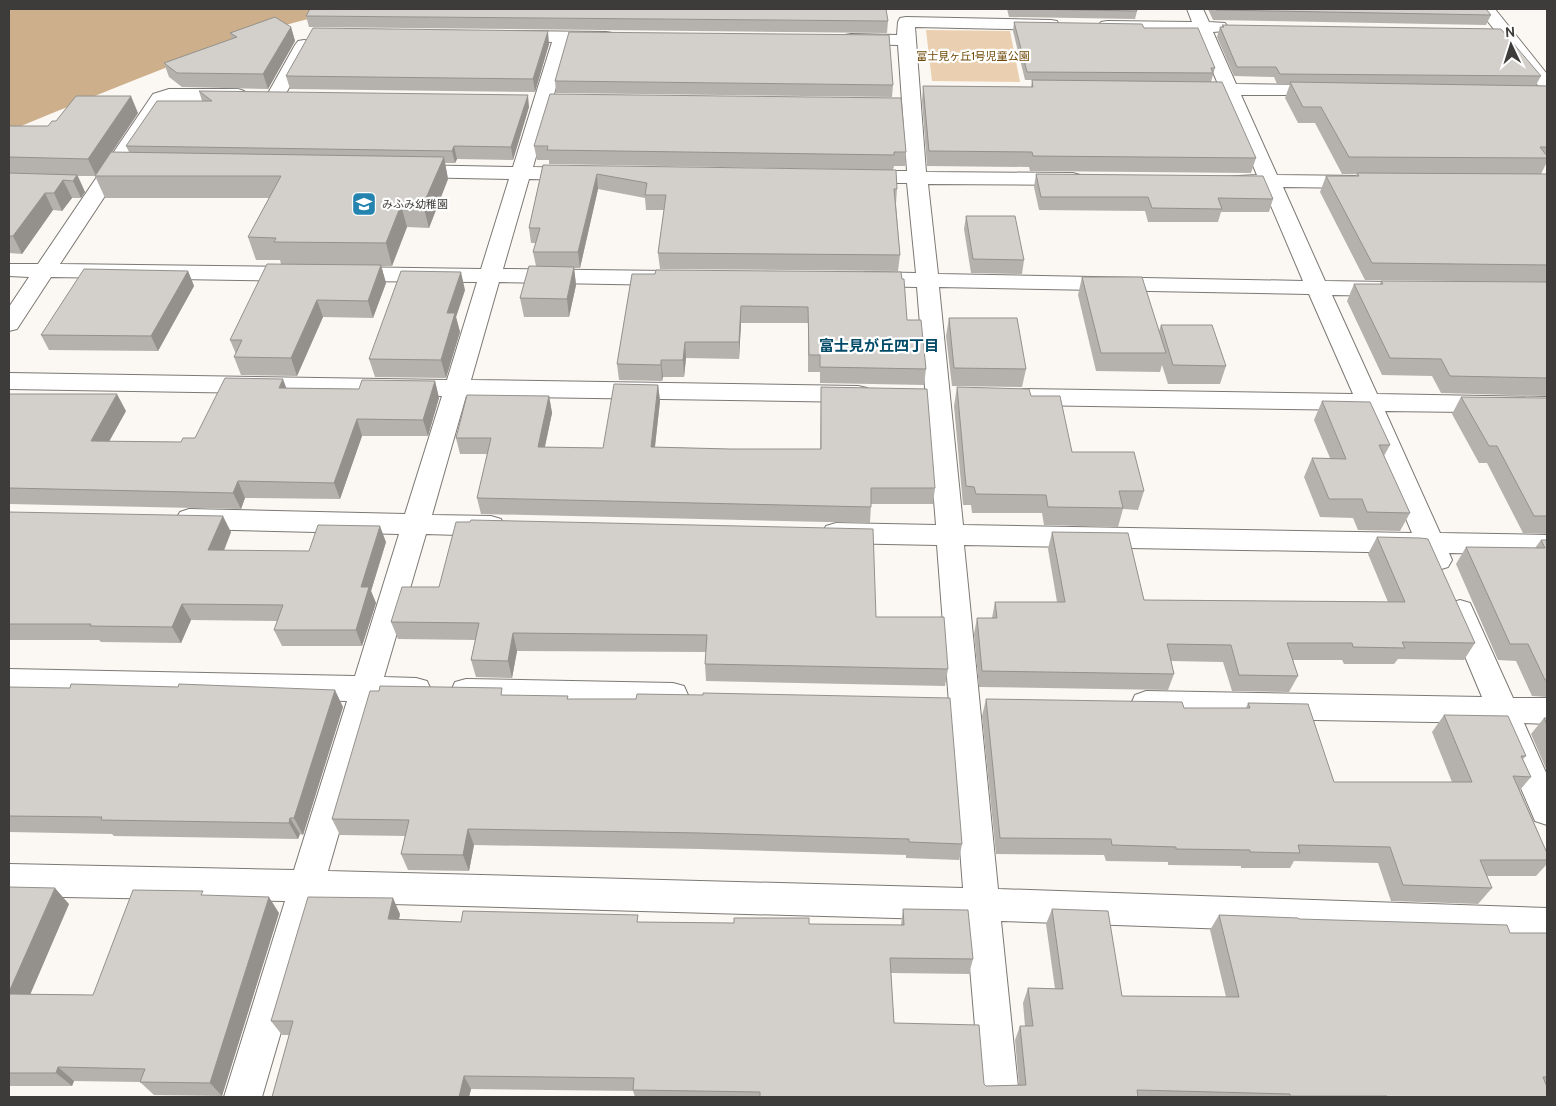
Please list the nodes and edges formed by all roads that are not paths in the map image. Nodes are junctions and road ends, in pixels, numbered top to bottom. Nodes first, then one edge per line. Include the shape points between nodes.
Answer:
1 (1486, 9) edge
2 (1199, 18) edge
3 (1064, 25) edge
4 (1094, 26) edge
5 (1232, 28) edge
6 (1486, 32) edge
7 (1505, 32) junction
8 (320, 34) edge
9 (494, 36) edge
10 (562, 37) junction
11 (630, 37) edge
12 (827, 39) edge
13 (906, 40) junction
14 (1547, 85) edge
15 (1200, 89) edge
16 (1230, 89) junction
17 (1339, 91) edge
18 (1527, 94) edge
19 (1547, 94) edge
20 (392, 171) edge
21 (521, 173) junction
22 (600, 174) edge
23 (838, 177) edge
24 (917, 178) junction
25 (1093, 180) edge
26 (1210, 180) edge
27 (1268, 181) junction
28 (1378, 182) edge
29 (9, 270) edge
30 (45, 270) junction
31 (490, 276) junction
32 (688, 278) edge
33 (848, 279) edge
34 (927, 280) junction
35 (1318, 289) junction
36 (1407, 289) edge
37 (9, 324) edge
38 (9, 381) edge
39 (456, 389) junction
40 (880, 395) edge
41 (998, 396) edge
42 (1369, 402) junction
43 (1547, 405) edge
44 (167, 519) edge
45 (415, 524) junction
46 (514, 526) edge
47 (812, 533) edge
48 (950, 536) junction
49 (1431, 545) junction
50 (1547, 546) edge
51 (9, 681) edge
52 (366, 688) junction
53 (704, 696) edge
54 (933, 700) edge
55 (963, 701) junction
56 (993, 702) edge
57 (1123, 704) edge
58 (1503, 711) junction
59 (1547, 711) edge
60 (1547, 811) edge
61 (9, 880) edge
62 (306, 885) junction
63 (982, 904) junction
64 (1547, 924) edge
65 (243, 1097) edge
66 (1000, 1097) edge

1 - 7 street
2 - 4 street
2 - 5 street
2 - 16 street
3 - 13 street via 906,22
6 - 7 street
7 - 14 street
8 - 30 street via 310,34 286,95 169,95 160,98
9 - 10 street
10 - 11 street
10 - 21 street
12 - 13 street
13 - 24 street
15 - 16 street
16 - 17 street
16 - 27 street
18 - 19 street
20 - 21 street
21 - 22 street
21 - 31 street
23 - 24 street
24 - 25 street
24 - 34 street
26 - 27 street
27 - 28 street
27 - 35 street
29 - 30 street
30 - 31 street
30 - 37 street
31 - 32 street
31 - 39 street
33 - 34 street
34 - 35 street
34 - 48 street
35 - 36 street
35 - 42 street
38 - 39 street
39 - 40 street
39 - 45 street
41 - 42 street
42 - 43 street
42 - 49 street
44 - 45 street
45 - 46 street
45 - 52 street
47 - 48 street
48 - 49 street
48 - 55 street
49 - 50 street
49 - 58 street
51 - 52 street
52 - 53 street
52 - 62 street
54 - 55 street
55 - 56 street
55 - 63 street
57 - 58 street
58 - 59 street
58 - 60 street
61 - 62 street
62 - 63 street
62 - 65 street
63 - 64 street
63 - 66 street

